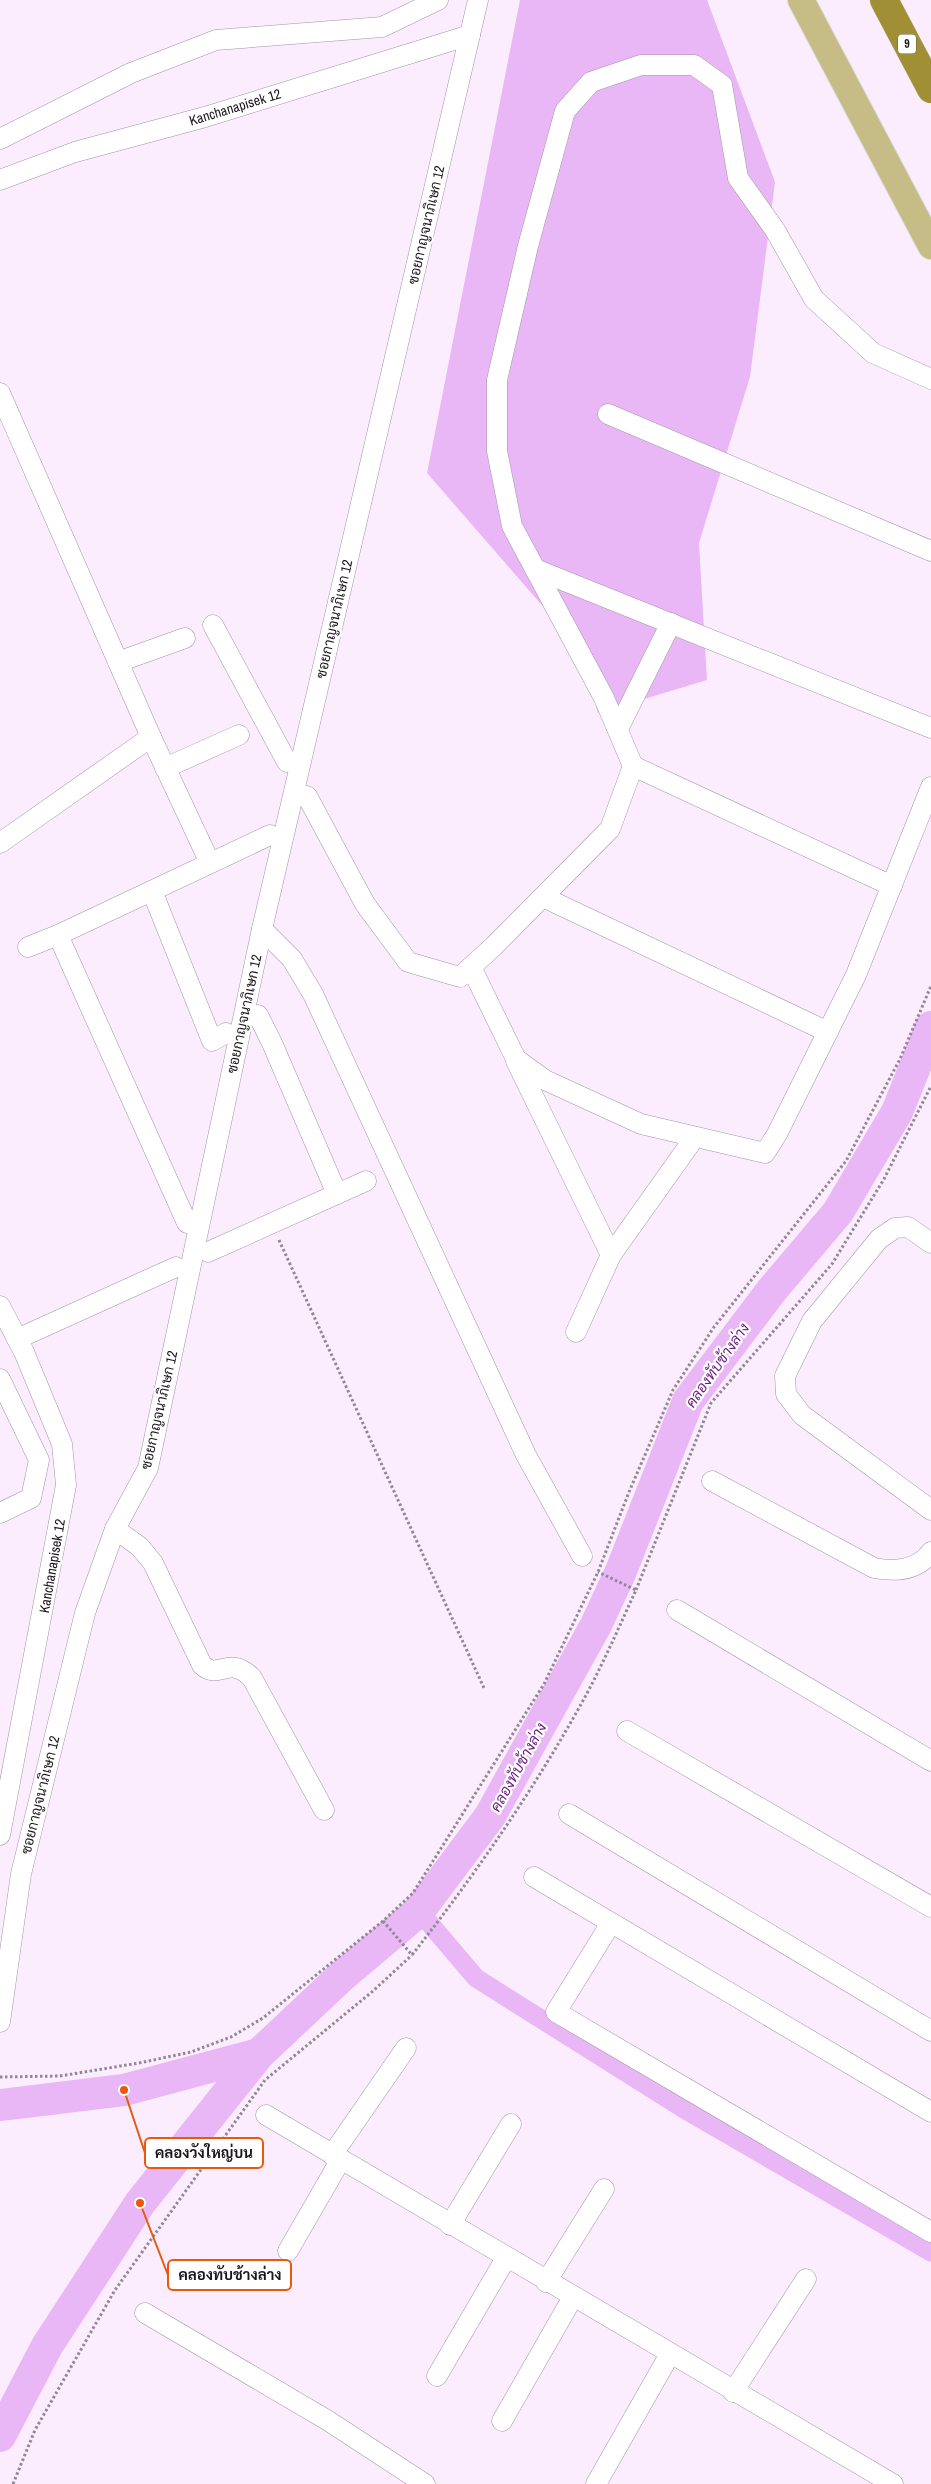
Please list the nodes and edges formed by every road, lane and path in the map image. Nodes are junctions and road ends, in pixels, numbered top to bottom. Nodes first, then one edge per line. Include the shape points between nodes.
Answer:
1 (438, 0) edge
2 (478, 0) edge
3 (800, 0) edge
4 (884, 0) edge
5 (470, 35) junction
6 (931, 89) edge
7 (2, 133) edge
8 (0, 180) edge
9 (931, 246) edge
10 (931, 379) edge
11 (0, 393) edge
12 (608, 414) dead end
13 (931, 551) edge
14 (535, 569) junction
15 (671, 623) junction
16 (213, 625) dead end
17 (185, 638) dead end
18 (118, 662) junction
19 (931, 728) edge
20 (618, 729) junction
21 (239, 735) dead end
22 (151, 737) junction
23 (287, 762) dead end
24 (633, 766) junction
25 (165, 768) junction
26 (931, 787) edge
27 (307, 796) dead end
28 (270, 835) dead end
29 (0, 843) edge
30 (210, 863) junction
31 (892, 886) junction
32 (152, 891) junction
33 (543, 897) junction
34 (262, 929) junction
35 (58, 935) junction
36 (28, 947) dead end
37 (472, 967) junction
38 (931, 986) edge
39 (258, 1015) dead end
40 (828, 1032) junction
41 (226, 1033) dead end
42 (516, 1059) junction
43 (931, 1086) edge
44 (695, 1137) junction
45 (366, 1181) dead end
46 (337, 1194) junction
47 (187, 1223) dead end
48 (271, 1224) junction
49 (931, 1243) edge
50 (203, 1254) dead end
51 (612, 1255) junction
52 (176, 1267) dead end
53 (0, 1306) edge
54 (576, 1332) dead end
55 (17, 1339) junction
56 (0, 1378) edge
57 (712, 1481) dead end
58 (931, 1510) edge
59 (0, 1513) edge
60 (115, 1529) junction
61 (931, 1552) edge
62 (582, 1556) dead end
63 (598, 1572) junction
64 (636, 1590) junction
65 (677, 1610) dead end
66 (484, 1688) dead end
67 (627, 1731) dead end
68 (931, 1761) edge
69 (324, 1810) dead end
70 (569, 1814) dead end
71 (0, 1835) edge
72 (534, 1877) dead end
73 (931, 1906) edge
74 (383, 1921) junction
75 (611, 1923) junction
76 (412, 1955) junction
77 (0, 2022) edge
78 (931, 2031) edge
79 (406, 2048) dead end
80 (0, 2077) edge
81 (931, 2112) edge
82 (266, 2116) dead end
83 (511, 2124) dead end
84 (336, 2158) junction
85 (604, 2189) dead end
86 (450, 2225) junction
87 (931, 2232) edge
88 (288, 2251) dead end
89 (506, 2258) junction
90 (806, 2279) dead end
91 (546, 2282) junction
92 (573, 2298) junction
93 (145, 2313) dead end
94 (670, 2354) junction
95 (437, 2376) dead end
96 (732, 2392) junction
97 (502, 2421) dead end
98 (13, 2484) edge
99 (425, 2484) edge
100 (596, 2484) edge
101 (893, 2484) edge

1 - 7 street via 382,27 216,40 131,73
2 - 5 street, ซอยกาญจนาภิเษก 12
3 - 9 main road
4 - 6 highway, 9
5 - 8 street, Kanchanapisek 12 via 205,117 76,152
5 - 34 street, ซอยกาญจนาภิเษก 12
10 - 14 street via 873,353 814,299 775,230 738,178 722,85 694,64 641,64 591,82 565,110 528,246 497,380 497,451 512,526
11 - 18 street
12 - 13 street
14 - 15 street
14 - 20 street
15 - 19 street
15 - 20 street
16 - 23 street
17 - 18 street
18 - 22 street
20 - 24 street
21 - 25 street
22 - 25 street
22 - 29 street
24 - 31 street
24 - 33 street via 610,829
25 - 30 street
26 - 31 street
27 - 37 street via 365,904 408,962 460,977
28 - 30 street
30 - 32 street
31 - 40 street via 856,975
32 - 35 street
32 - 41 street via 212,1041
33 - 37 street
33 - 40 street
34 - 60 street, ซอยกาญจนาภิเษก 12 via 148,1468
34 - 62 street via 292,959 312,994 526,1455
35 - 36 street
35 - 47 street
37 - 42 street
38 - 63 path via 900,1059 846,1161 714,1327 673,1390
39 - 46 street
40 - 44 street via 777,1134 764,1153
42 - 44 street via 545,1080 641,1124
42 - 51 street
43 - 64 path via 884,1179 832,1264 711,1403
44 - 51 street
45 - 46 street
46 - 48 street
48 - 50 street
48 - 66 path
49 - 58 street via 908,1227 895,1228 879,1239 812,1322 785,1376 786,1394 802,1415
51 - 54 street
52 - 55 street
53 - 55 street, Kanchanapisek 12
55 - 71 street, Kanchanapisek 12 via 62,1444 66,1485
56 - 59 street via 39,1460 31,1498
57 - 61 street via 874,1568 892,1571 909,1568
60 - 69 street via 140,1547 153,1562 202,1665 214,1671 243,1668 252,1678
60 - 77 street, ซอยกาญจนาภิเษก 12 via 85,1613 21,1874
63 - 64 path
63 - 74 path via 544,1684 456,1827 414,1893
64 - 76 path via 580,1706 513,1818
65 - 68 street
67 - 73 street
70 - 78 street
72 - 75 street
74 - 76 path
74 - 80 path via 263,2018 230,2037 191,2052 139,2063 60,2076
75 - 81 street
75 - 87 street via 556,2012
76 - 98 path via 265,2080 115,2290 35,2430
79 - 84 street
82 - 84 street
83 - 86 street
84 - 86 street
84 - 88 street
85 - 91 street
86 - 89 street
89 - 91 street
89 - 95 street
90 - 96 street
91 - 92 street
92 - 94 street
92 - 97 street
93 - 99 street via 327,2420
94 - 96 street
94 - 100 street
96 - 101 street

